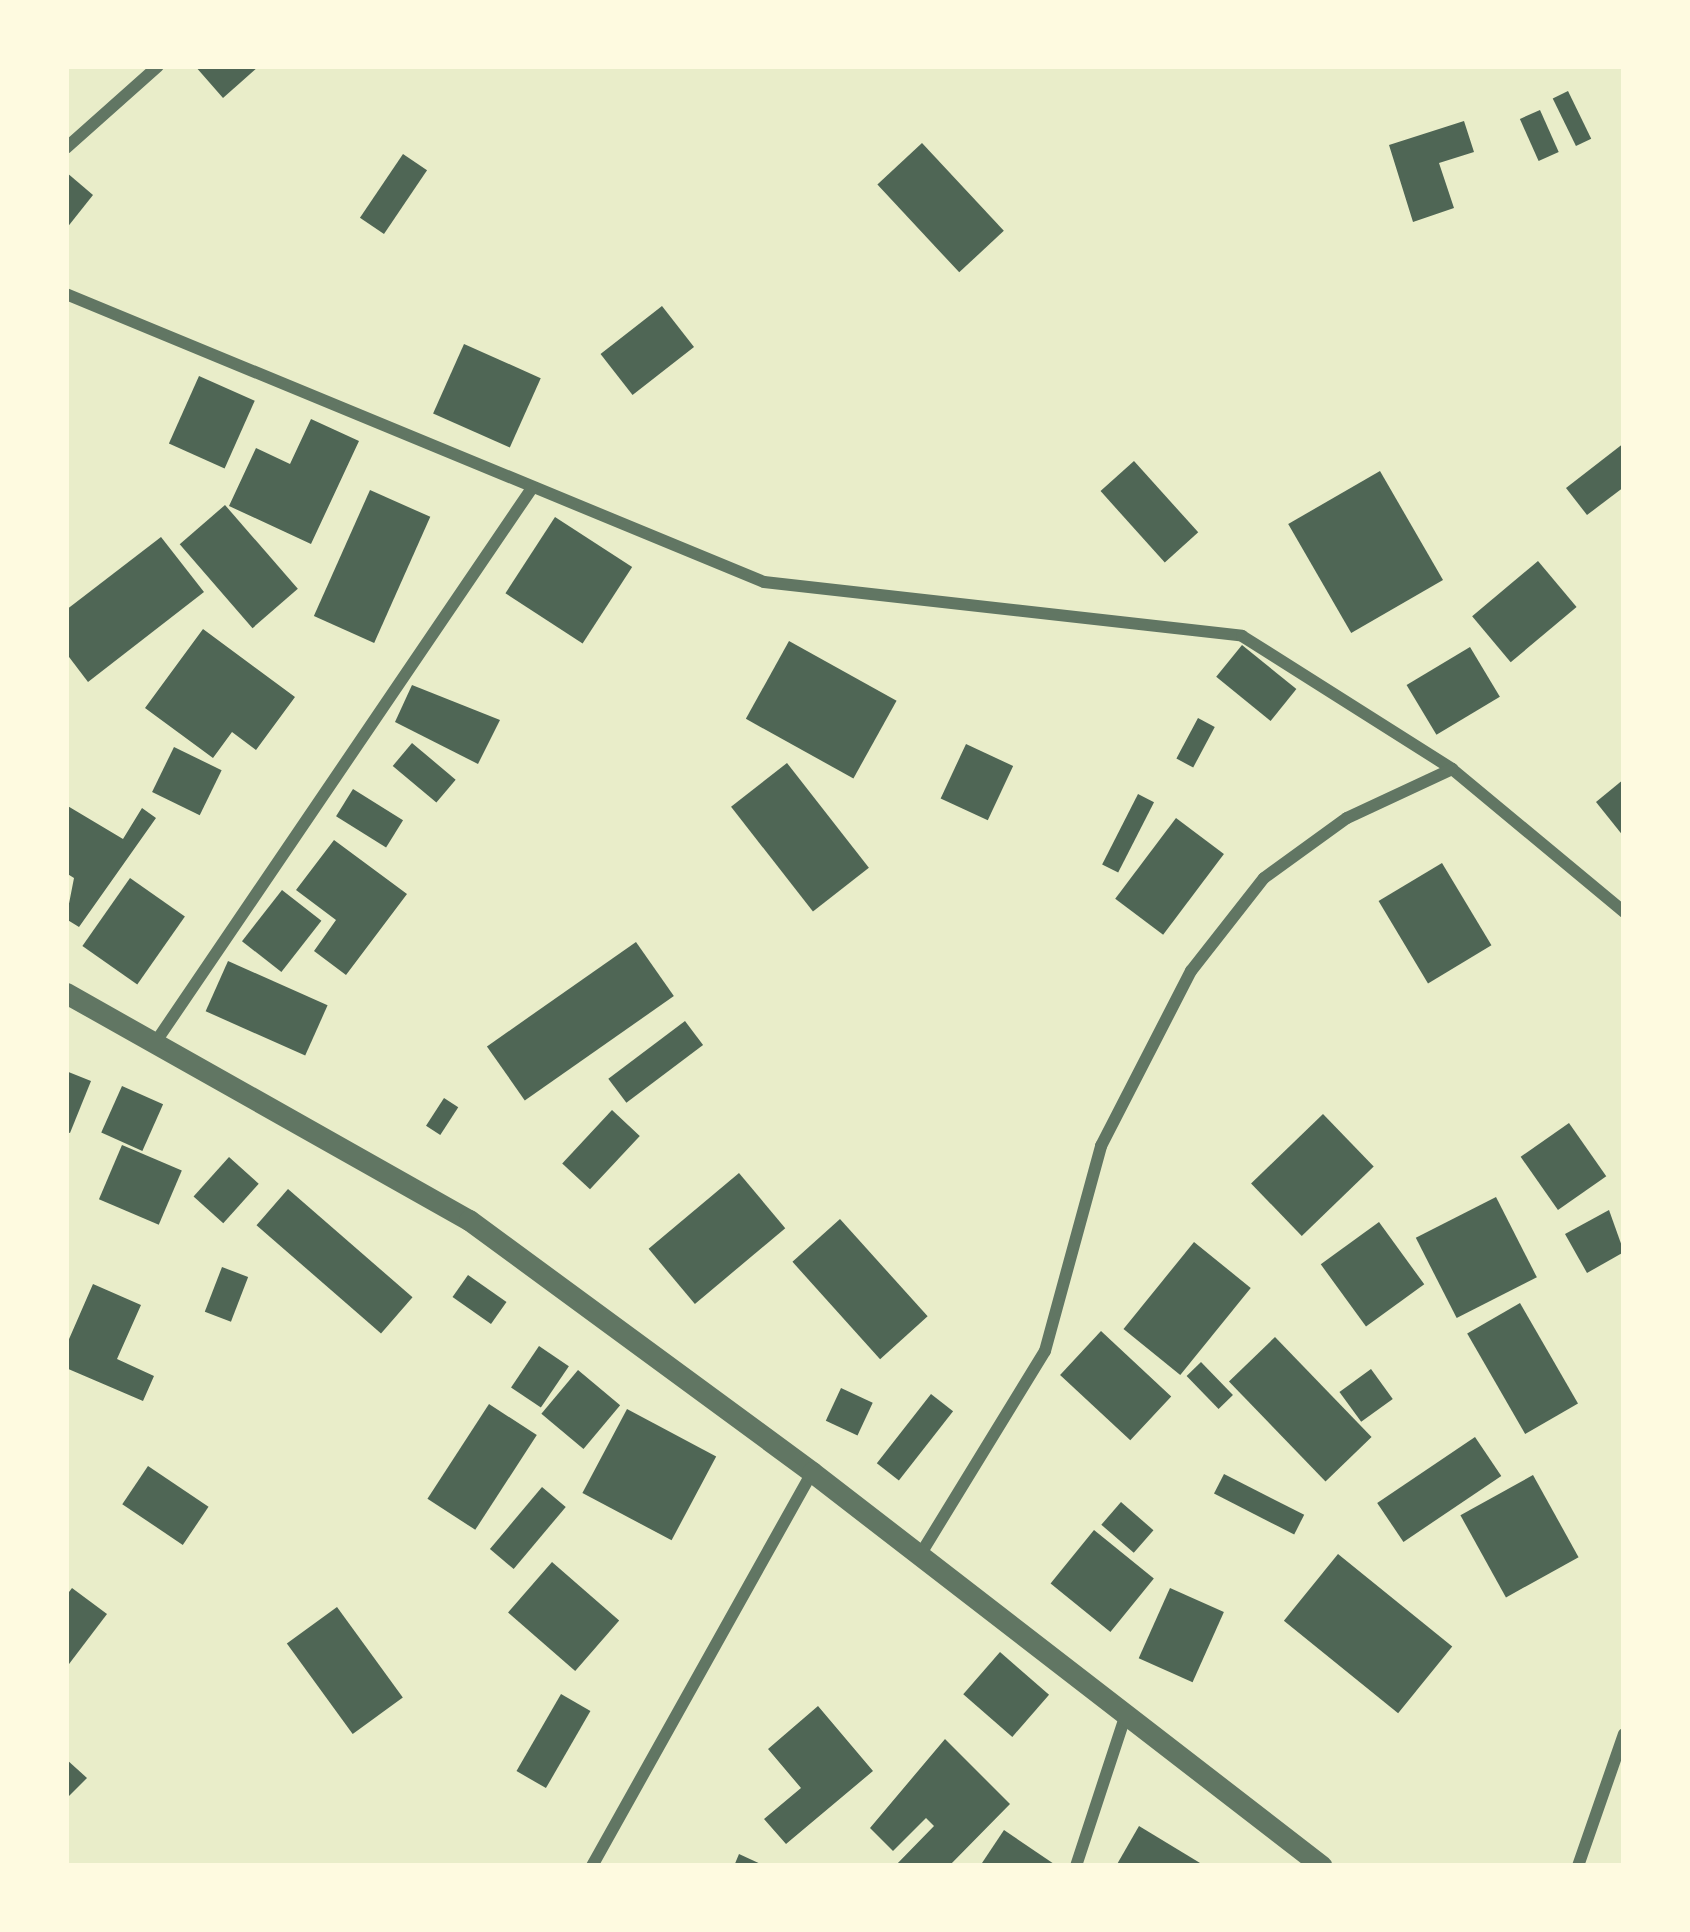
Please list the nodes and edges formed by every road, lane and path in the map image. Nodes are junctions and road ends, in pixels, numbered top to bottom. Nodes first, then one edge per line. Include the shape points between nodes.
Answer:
1 (158, 66) edge
2 (66, 148) edge
3 (66, 294) edge
4 (532, 488) junction
5 (1452, 769) junction
6 (1624, 912) edge
7 (66, 993) edge
8 (157, 1040) junction
9 (812, 1472) junction
10 (920, 1555) junction
11 (1126, 1714) junction
12 (1624, 1734) edge
13 (592, 1866) edge
14 (1076, 1866) edge
15 (1322, 1866) edge
16 (1578, 1866) edge

1 - 2 street
3 - 4 street
4 - 5 street via 764,582 1242,636
4 - 8 street
5 - 6 street
5 - 10 street via 1347,818 1264,878 1190,971 1101,1146 1045,1351
7 - 8 street
8 - 9 street via 469,1220
9 - 10 street
9 - 13 street
10 - 11 street
11 - 14 street
11 - 15 street
12 - 16 street

